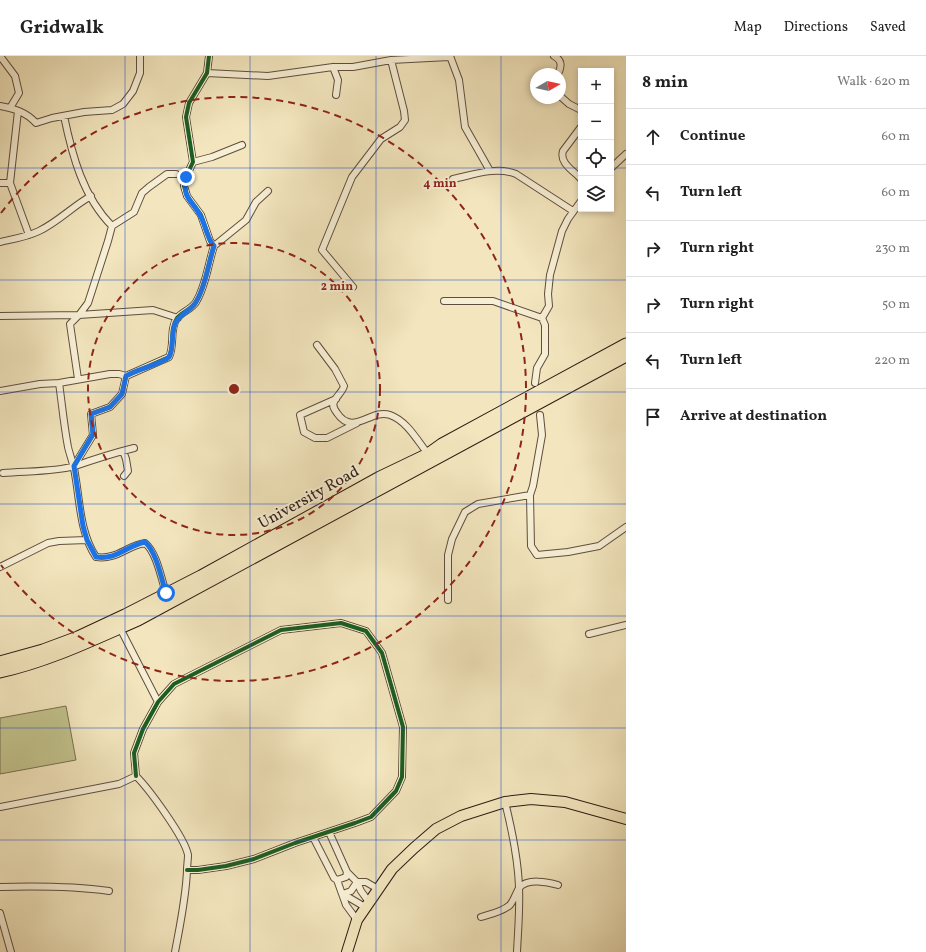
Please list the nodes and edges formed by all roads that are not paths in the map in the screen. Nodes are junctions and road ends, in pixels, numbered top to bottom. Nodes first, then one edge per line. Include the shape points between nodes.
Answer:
1 (0, 56) edge
2 (140, 56) edge
3 (209, 56) edge
4 (554, 56) edge
5 (449, 57) edge
6 (391, 60) junction
7 (334, 67) junction
8 (560, 68) edge
9 (207, 73) junction
10 (336, 95) dead end
11 (566, 102) edge
12 (0, 106) edge
13 (10, 108) junction
14 (578, 109) edge
15 (18, 111) junction
16 (64, 116) junction
17 (578, 131) edge
18 (242, 145) dead end
19 (626, 154) edge
20 (193, 162) junction
21 (614, 165) edge
22 (490, 171) junction
23 (176, 174) dead end
24 (578, 176) edge
25 (453, 179) dead end
26 (0, 183) edge
27 (10, 183) junction
28 (268, 191) dead end
29 (91, 196) junction
30 (578, 205) edge
31 (573, 211) junction
32 (112, 226) junction
33 (29, 235) junction
34 (0, 242) edge
35 (214, 246) junction
36 (354, 287) dead end
37 (444, 301) dead end
38 (78, 315) junction
39 (0, 316) edge
40 (178, 318) junction
41 (542, 318) junction
42 (626, 344) edge
43 (317, 345) dead end
44 (626, 356) edge
45 (126, 376) junction
46 (78, 378) junction
47 (59, 383) junction
48 (535, 383) dead end
49 (0, 391) edge
50 (336, 398) junction
51 (540, 415) dead end
52 (360, 422) junction
53 (134, 448) dead end
54 (123, 451) junction
55 (428, 454) junction
56 (74, 466) junction
57 (3, 473) dead end
58 (124, 476) dead end
59 (530, 494) junction
60 (626, 527) edge
61 (87, 540) junction
62 (0, 567) edge
63 (203, 580) junction
64 (166, 593) junction
65 (448, 600) dead end
66 (626, 625) edge
67 (120, 628) junction
68 (588, 634) dead end
69 (0, 662) edge
70 (0, 672) edge
71 (158, 702) junction
72 (136, 776) junction
73 (505, 802) junction
74 (0, 807) edge
75 (626, 819) edge
76 (329, 832) junction
77 (313, 837) junction
78 (187, 870) junction
79 (347, 872) junction
80 (337, 880) junction
81 (357, 882) junction
82 (558, 885) dead end
83 (0, 887) edge
84 (519, 888) junction
85 (378, 889) junction
86 (109, 890) dead end
87 (343, 894) junction
88 (367, 904) junction
89 (0, 913) edge
90 (481, 917) dead end
91 (357, 920) junction
92 (11, 952) edge
93 (175, 952) edge
94 (347, 952) edge
95 (517, 952) edge

1 - 13 street via 15,76 19,93
2 - 16 street via 140,73 133,91 123,104 112,110
3 - 9 street
4 - 8 street via 561,63
5 - 6 street
5 - 22 street via 459,80 465,127
6 - 7 street via 353,67
6 - 36 street via 405,120 400,127 381,139 352,177 322,250
7 - 9 street via 268,76
7 - 10 street via 338,80
9 - 20 street via 189,103 186,117
11 - 14 street
12 - 13 street
13 - 15 street
15 - 16 street via 29,115 36,123
15 - 27 street
16 - 29 street via 75,161
17 - 24 street via 561,156
18 - 20 street
19 - 21 street
20 - 35 street via 184,186
22 - 25 street
22 - 31 street via 516,174
23 - 32 street via 167,174 149,187 142,193 134,212
26 - 27 street
27 - 33 street
28 - 35 street via 256,202 246,220
29 - 32 street
29 - 33 street via 40,231
30 - 31 street
31 - 41 street via 562,231 550,275 549,306
32 - 38 street via 88,303
33 - 34 street
35 - 40 street via 195,304
37 - 41 street via 493,300
38 - 39 street
38 - 40 street via 153,310
38 - 46 street via 70,324
40 - 45 street via 172,335 172,350 169,357
41 - 48 street via 545,325 545,354 537,368
42 - 55 highway, University Road via 449,440
43 - 50 street via 344,386
44 - 63 highway, University Road
45 - 46 street via 115,374
45 - 56 street via 122,394 110,407 91,414 93,434
46 - 47 street
47 - 49 street
47 - 56 street via 68,449
50 - 52 street via 334,408 343,421
50 - 52 street via 300,415 304,432 316,438 327,438
51 - 59 street via 542,435
52 - 55 street via 382,413 390,415 404,422
53 - 54 street
54 - 56 street
54 - 58 street via 128,471
55 - 63 highway, University Road via 380,477
56 - 57 street
56 - 61 street
59 - 60 street via 531,546 537,555 599,546
59 - 65 street via 478,504 465,512 452,539 448,555
61 - 62 street via 48,543
61 - 64 street via 96,557 105,558 145,542 154,556
63 - 64 highway, University Road
63 - 67 highway, University Road via 138,620
64 - 69 highway, University Road via 78,637
66 - 68 street
67 - 70 highway, University Road via 44,660
67 - 71 street
71 - 72 street via 143,729 134,753
71 - 76 street via 174,684 280,630 341,623 366,631 382,653 403,727 402,777 396,791 371,817
72 - 74 street via 119,784
72 - 78 street via 146,786 184,844 188,855
73 - 75 main road via 531,799 565,802
73 - 84 street via 515,850
73 - 85 main road via 461,816 436,829 392,869
76 - 77 street
76 - 79 street
77 - 78 street via 254,859 226,866
77 - 80 street
78 - 93 street
79 - 80 street via 346,877
79 - 81 street
80 - 87 street
81 - 85 street via 366,882
81 - 87 street via 351,891
81 - 88 street
82 - 84 street via 531,881
83 - 86 street via 47,886
84 - 90 street via 511,904 498,912
84 - 95 street
85 - 88 main road
87 - 88 street
87 - 91 street via 346,905
88 - 91 main road
89 - 92 street
91 - 94 main road

